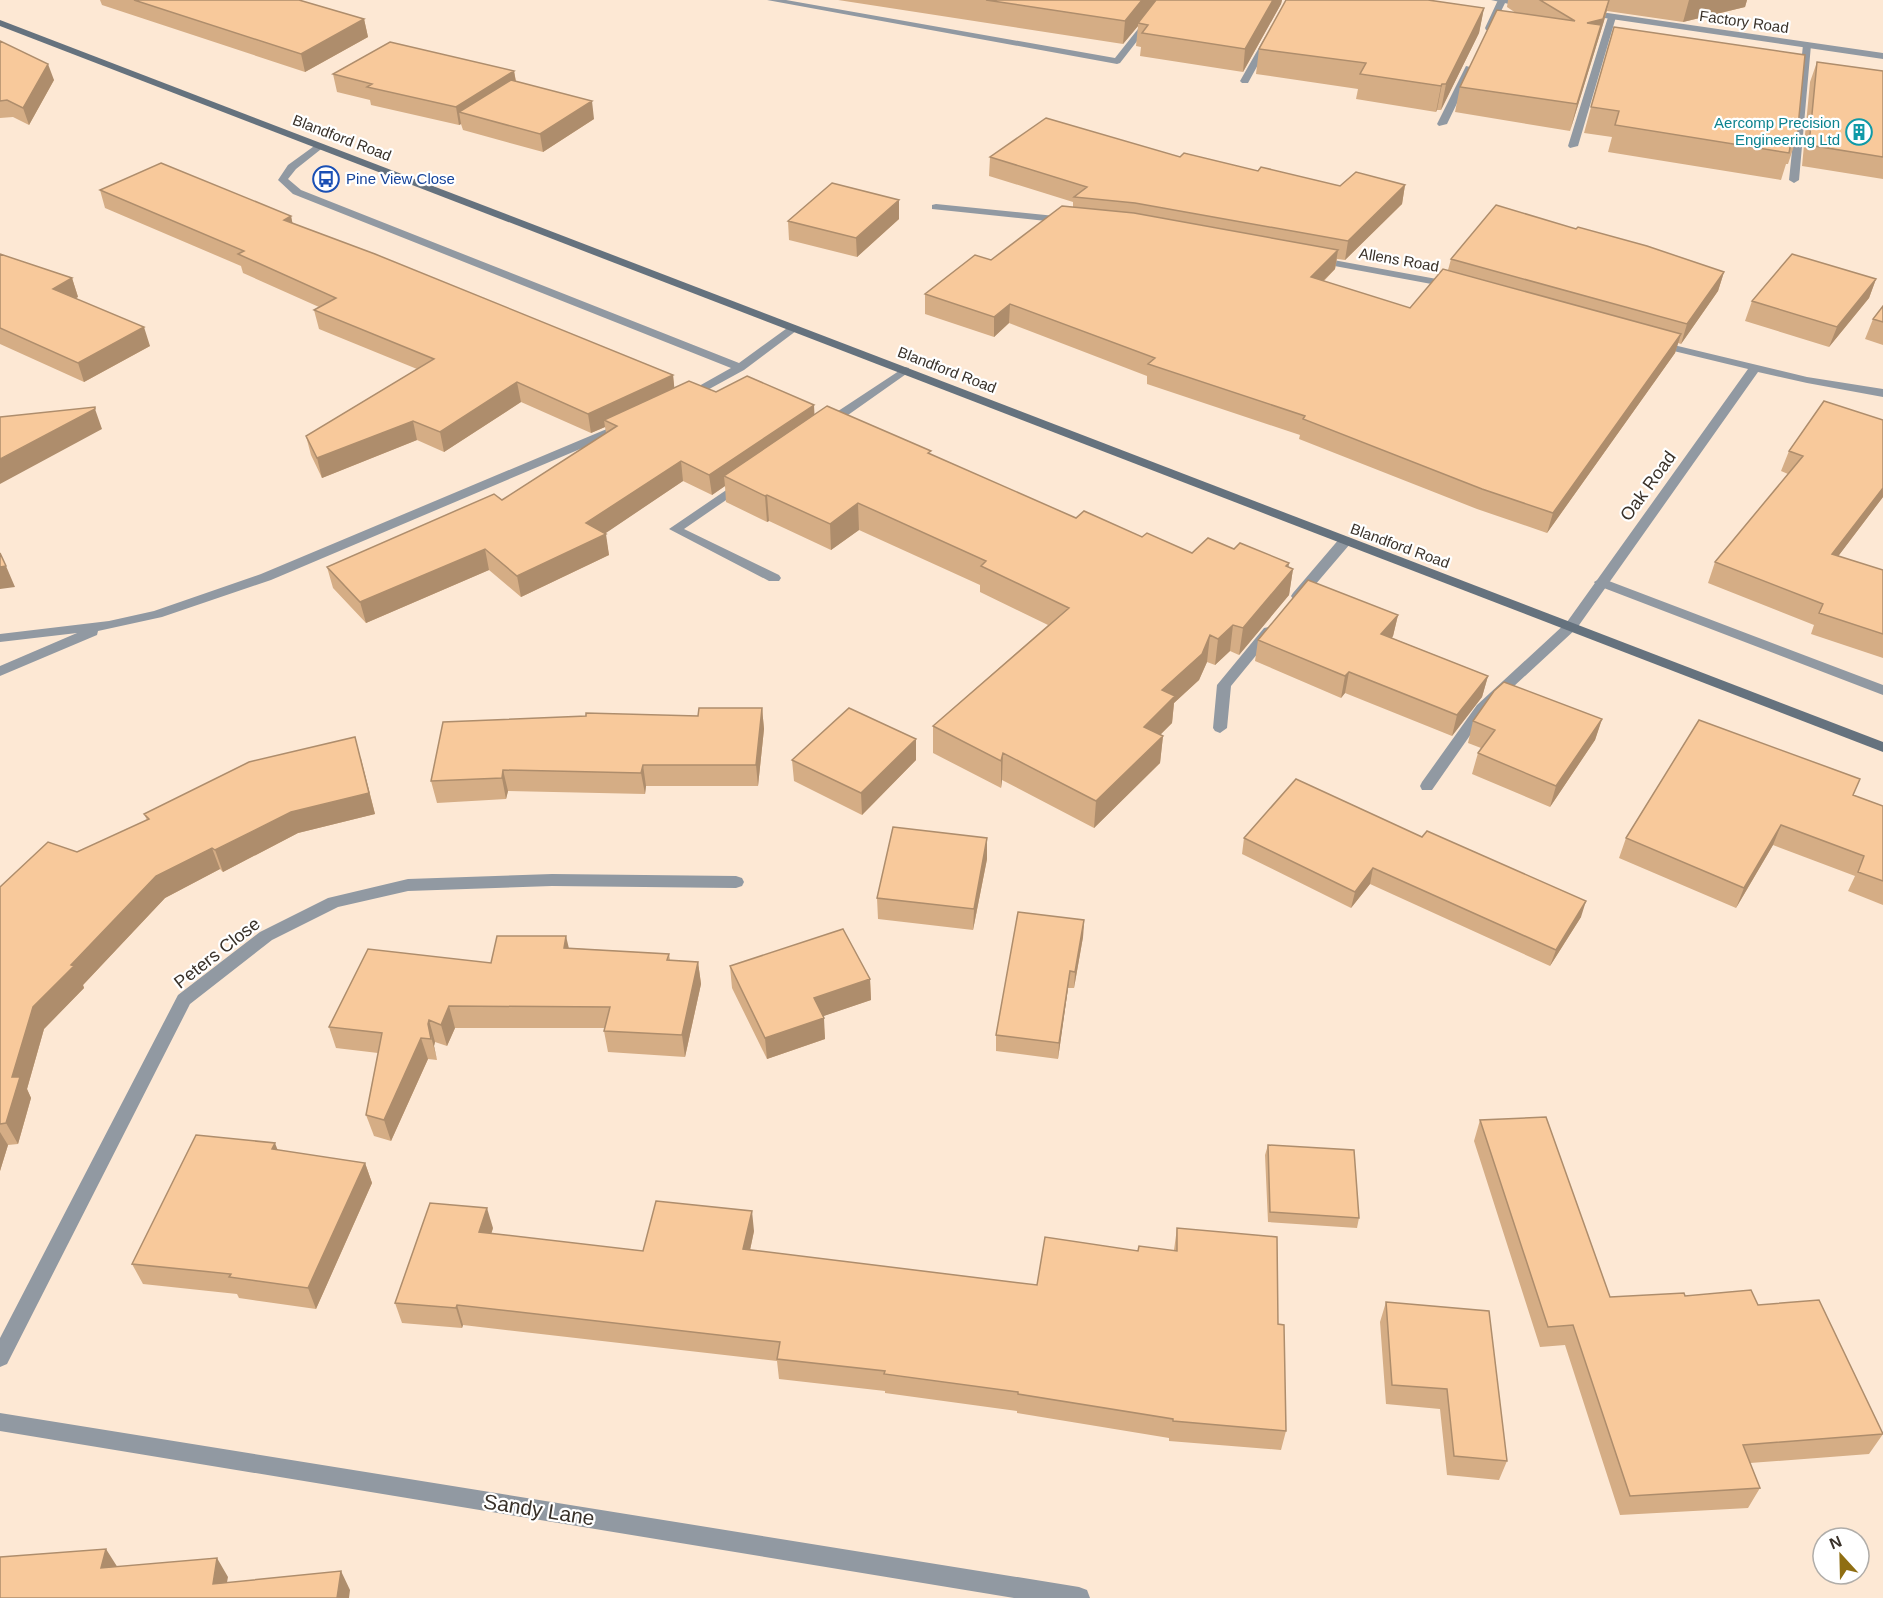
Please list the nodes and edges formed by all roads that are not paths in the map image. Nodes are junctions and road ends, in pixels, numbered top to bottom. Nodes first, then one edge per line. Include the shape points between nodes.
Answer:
1 (771, 0) edge
2 (1165, 0) edge
3 (1498, 1) edge
4 (1535, 6) dead end
5 (1579, 12) edge
6 (1612, 17) junction
7 (0, 23) edge
8 (1272, 30) edge
9 (1482, 42) edge
10 (1807, 45) junction
11 (1883, 56) edge
12 (1472, 62) edge
13 (1245, 81) edge
14 (1442, 124) edge
15 (320, 146) junction
16 (1573, 146) dead end
17 (1794, 180) edge
18 (936, 207) dead end
19 (1075, 221) edge
20 (1308, 259) edge
21 (1464, 288) edge
22 (794, 328) junction
23 (1644, 341) edge
24 (740, 368) junction
25 (1755, 368) junction
26 (905, 370) junction
27 (1883, 393) edge
28 (676, 402) edge
29 (633, 421) edge
30 (819, 429) edge
31 (752, 476) edge
32 (1345, 541) junction
33 (774, 578) dead end
34 (1601, 582) junction
35 (1292, 604) edge
36 (1277, 622) edge
37 (108, 625) junction
38 (1572, 625) junction
39 (0, 638) edge
40 (0, 671) edge
41 (1883, 690) edge
42 (1220, 728) dead end
43 (1883, 747) edge
44 (1427, 786) dead end
45 (736, 882) dead end
46 (0, 1358) edge
47 (0, 1422) edge
48 (1079, 1598) edge

1 - 2 street via 1117,61
3 - 4 street
3 - 9 street
5 - 6 street, Factory Road
6 - 10 street, Factory Road
6 - 16 street
7 - 15 main road, Blandford Road
8 - 13 street
10 - 11 street, Factory Road
10 - 17 street
12 - 14 street
15 - 22 main road, Blandford Road
15 - 24 street via 292,167 283,180 297,192
18 - 19 street
20 - 21 street, Allens Road
22 - 24 street
22 - 26 main road, Blandford Road
23 - 25 street
24 - 28 street
25 - 27 street
25 - 34 street, Oak Road
26 - 30 street
26 - 32 main road, Blandford Road
29 - 37 street via 267,577 158,614
31 - 33 street via 675,528
32 - 35 street
32 - 38 main road, Blandford Road
34 - 38 street, Oak Road
34 - 41 street
36 - 42 street via 1224,685
37 - 39 street
37 - 40 street
38 - 43 main road, Blandford Road
38 - 44 street, Oak Road via 1482,708
45 - 46 street, Peters Close via 552,880 408,885 334,902 266,936 184,1000
47 - 48 street, Sandy Lane

